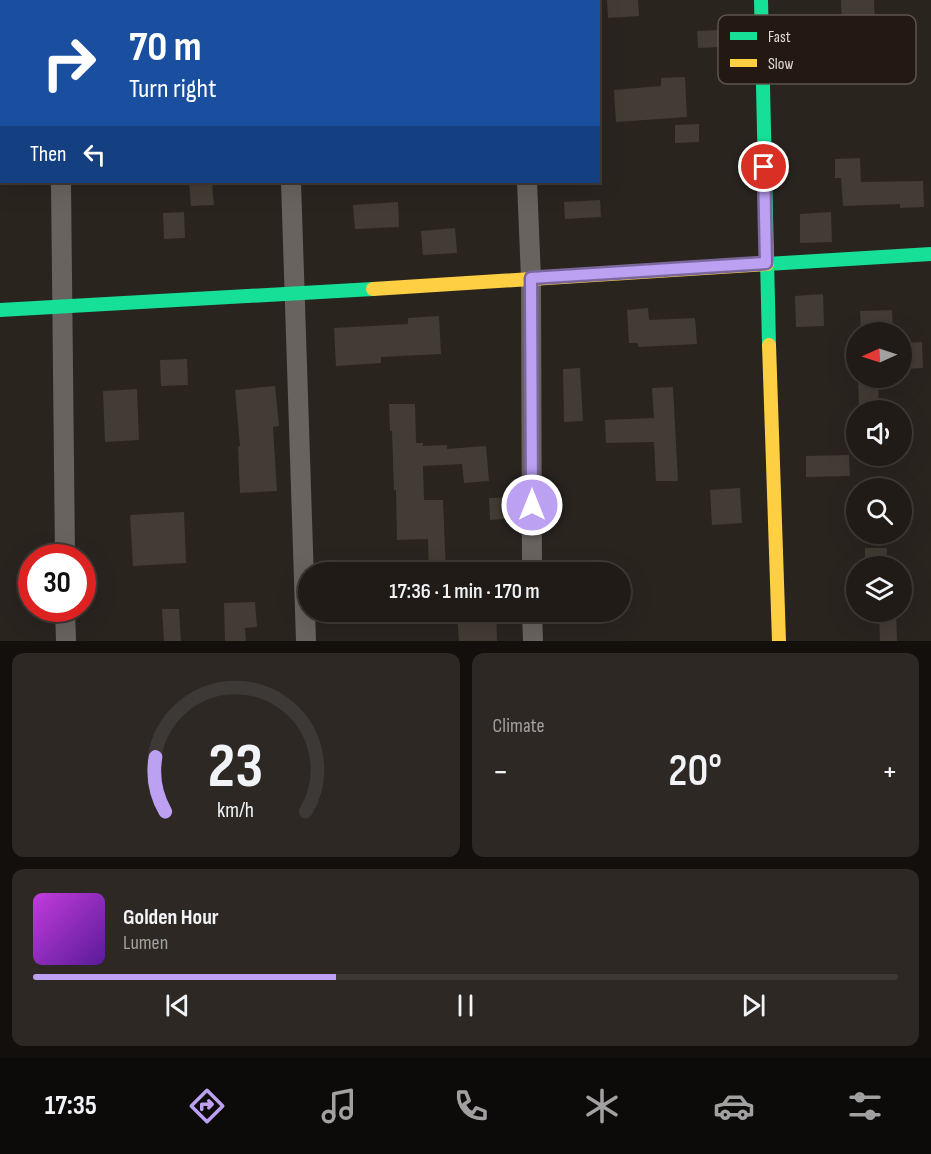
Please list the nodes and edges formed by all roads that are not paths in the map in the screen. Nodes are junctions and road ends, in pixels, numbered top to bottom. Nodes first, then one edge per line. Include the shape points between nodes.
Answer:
1 (761, 0) edge
2 (761, 15) edge
3 (763, 84) edge
4 (61, 183) edge
5 (291, 183) edge
6 (528, 183) edge
7 (931, 254) edge
8 (766, 263) junction
9 (531, 278) junction
10 (296, 294) junction
11 (62, 307) junction
12 (0, 310) edge
13 (65, 544) edge
14 (532, 562) edge
15 (65, 622) edge
16 (532, 622) edge
17 (66, 641) edge
18 (306, 641) edge
19 (532, 641) edge
20 (778, 641) edge

1 - 2 street
3 - 8 street
4 - 11 street
5 - 10 street
6 - 9 street
7 - 8 street
8 - 9 street
8 - 20 street
9 - 10 street
9 - 14 street
10 - 11 street
10 - 18 street
11 - 12 street
11 - 13 street
15 - 17 street
16 - 19 street

